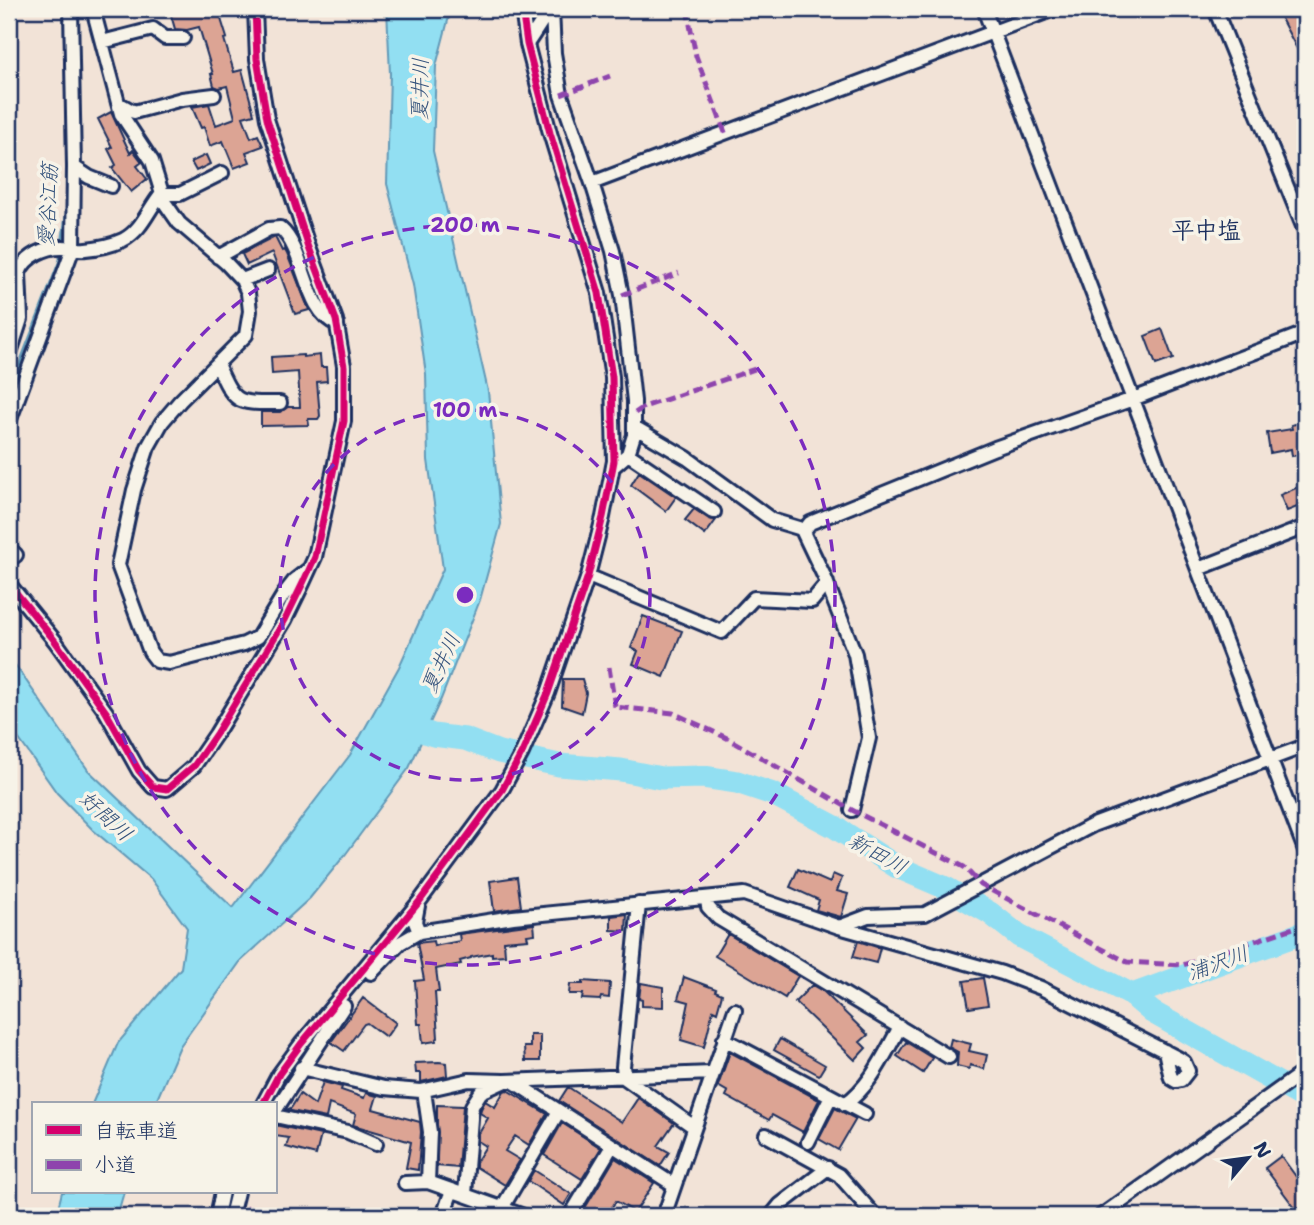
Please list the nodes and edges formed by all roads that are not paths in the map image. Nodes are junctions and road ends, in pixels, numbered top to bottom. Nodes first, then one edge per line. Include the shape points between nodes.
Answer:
1 (71, 9) edge
2 (93, 9) edge
3 (255, 9) edge
4 (522, 9) edge
5 (551, 9) edge
6 (984, 9) edge
7 (1054, 9) edge
8 (1215, 9) edge
9 (993, 31) junction
10 (183, 38) dead end
11 (102, 42) junction
12 (527, 44) junction
13 (215, 95) dead end
14 (118, 103) junction
15 (74, 167) junction
16 (222, 173) dead end
17 (592, 183) junction
18 (111, 186) dead end
19 (161, 194) junction
20 (1305, 231) edge
21 (73, 248) junction
22 (218, 257) junction
23 (268, 270) dead end
24 (242, 280) junction
25 (337, 324) junction
26 (1305, 333) edge
27 (9, 356) edge
28 (217, 364) junction
29 (1133, 399) junction
30 (280, 403) dead end
31 (9, 422) edge
32 (634, 427) junction
33 (628, 454) junction
34 (612, 467) junction
35 (714, 512) dead end
36 (1305, 527) edge
37 (805, 530) junction
38 (9, 548) edge
39 (9, 560) edge
40 (1198, 569) junction
41 (309, 570) junction
42 (587, 576) junction
43 (827, 583) junction
44 (9, 584) edge
45 (1305, 746) edge
46 (1271, 760) junction
47 (852, 810) dead end
48 (1305, 850) edge
49 (706, 898) junction
50 (419, 902) junction
51 (639, 904) junction
52 (839, 927) junction
53 (419, 932) junction
54 (735, 1010) dead end
55 (900, 1027) junction
56 (724, 1039) junction
57 (1165, 1051) dead end
58 (950, 1057) dead end
59 (302, 1068) junction
60 (712, 1073) junction
61 (1303, 1073) edge
62 (625, 1078) junction
63 (509, 1081) junction
64 (424, 1091) junction
65 (831, 1096) junction
66 (264, 1102) edge
67 (845, 1104) junction
68 (559, 1111) junction
69 (276, 1112) edge
70 (276, 1114) edge
71 (865, 1114) dead end
72 (694, 1126) junction
73 (766, 1135) dead end
74 (808, 1142) dead end
75 (376, 1144) dead end
76 (612, 1146) junction
77 (828, 1168) junction
78 (428, 1182) junction
79 (405, 1183) dead end
80 (674, 1185) junction
81 (452, 1190) junction
82 (222, 1194) edge
83 (236, 1194) edge
84 (465, 1194) junction
85 (502, 1208) junction
86 (217, 1216) edge
87 (231, 1216) edge
88 (443, 1216) edge
89 (524, 1216) edge
90 (570, 1216) edge
91 (664, 1216) edge
92 (771, 1216) edge
93 (875, 1216) edge
94 (1101, 1216) edge

1 - 15 street
2 - 11 street
3 - 25 street via 267,119
4 - 12 street
5 - 12 street
5 - 17 street via 561,95
6 - 9 street
7 - 9 street
8 - 20 street
9 - 17 street
9 - 29 street
10 - 11 street via 165,38 153,29
11 - 14 street
12 - 34 street via 599,293 612,377
13 - 14 street via 134,112
14 - 19 street via 152,161
15 - 18 street
15 - 21 street
16 - 19 street via 180,194
17 - 32 street via 622,295
19 - 21 street via 129,236 107,245
19 - 22 street via 179,223
21 - 27 street via 39,252 21,268 21,319
21 - 31 street
22 - 24 street
22 - 25 street via 280,228 322,313
23 - 24 street
24 - 28 street via 250,311 246,335
25 - 41 street via 344,366 344,421
26 - 29 street
28 - 30 street via 236,398 249,403
28 - 41 street via 155,433 134,490 118,565 150,652 157,661 169,663 258,637 295,580
29 - 37 street via 995,448 840,510 810,523
29 - 40 street
32 - 33 street
32 - 37 street via 687,458 772,520
33 - 34 street
33 - 35 street
34 - 42 street
36 - 40 street
37 - 43 street
38 - 39 street via 16,555
40 - 46 street
41 - 44 street via 285,620 216,734 194,766 167,789 153,787 139,771 106,712
42 - 43 street via 722,632 754,598 812,601
42 - 50 street via 537,721 502,790
43 - 47 street via 855,654 869,738
45 - 46 street
46 - 48 street
46 - 52 street via 1093,825 925,914 868,916
49 - 51 street
49 - 52 street via 744,894
49 - 55 street via 718,918
50 - 53 street via 415,922
50 - 66 street via 301,1044
51 - 53 street
51 - 62 street
52 - 57 street via 1002,973
53 - 59 street via 400,943 375,968
54 - 56 street
55 - 58 street
55 - 67 street via 870,1077
56 - 60 street
56 - 65 street
59 - 64 street
59 - 69 street
60 - 62 street
60 - 72 street
61 - 94 street
62 - 63 street
62 - 72 street
63 - 64 street via 469,1080
63 - 68 street
63 - 84 street via 481,1092 471,1106
64 - 78 street via 430,1132
65 - 67 street
65 - 74 street
67 - 71 street
68 - 76 street
68 - 85 street
70 - 75 street via 348,1132
72 - 80 street
73 - 77 street
76 - 80 street
76 - 90 street
77 - 92 street
77 - 93 street
78 - 79 street
78 - 81 street
80 - 91 street
81 - 84 street
81 - 88 street
82 - 86 street
83 - 87 street
84 - 85 street
85 - 89 street

